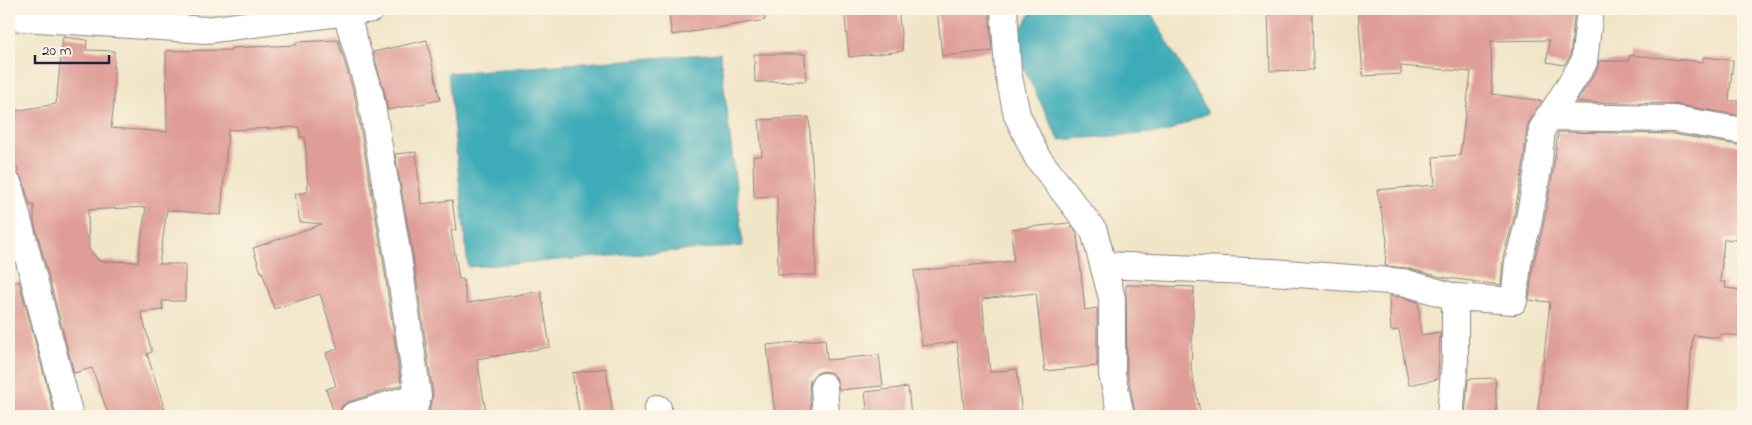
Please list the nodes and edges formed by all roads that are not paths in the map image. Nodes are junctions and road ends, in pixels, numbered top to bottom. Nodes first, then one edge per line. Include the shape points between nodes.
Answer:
1 (372, 9) edge
2 (1004, 9) edge
3 (1590, 9) edge
4 (346, 13) junction
5 (9, 17) edge
6 (1548, 117) junction
7 (1743, 131) edge
8 (9, 185) edge
9 (1103, 265) junction
10 (1454, 297) junction
11 (824, 386) dead end
12 (415, 406) edge
13 (70, 416) edge
14 (354, 416) edge
15 (826, 416) edge
16 (1122, 416) edge
17 (1450, 416) edge

1 - 4 street
2 - 9 street via 1008,72 1017,115 1037,157 1094,231
3 - 6 street via 1584,62
4 - 5 street via 206,30
4 - 12 street via 370,94 398,257
6 - 7 street via 1674,119
6 - 10 street via 1542,129 1538,170 1518,262 1514,301
8 - 13 street
9 - 10 street via 1272,272 1403,282
9 - 16 street via 1112,298 1112,374
10 - 17 street via 1455,360
11 - 15 street
12 - 14 street

